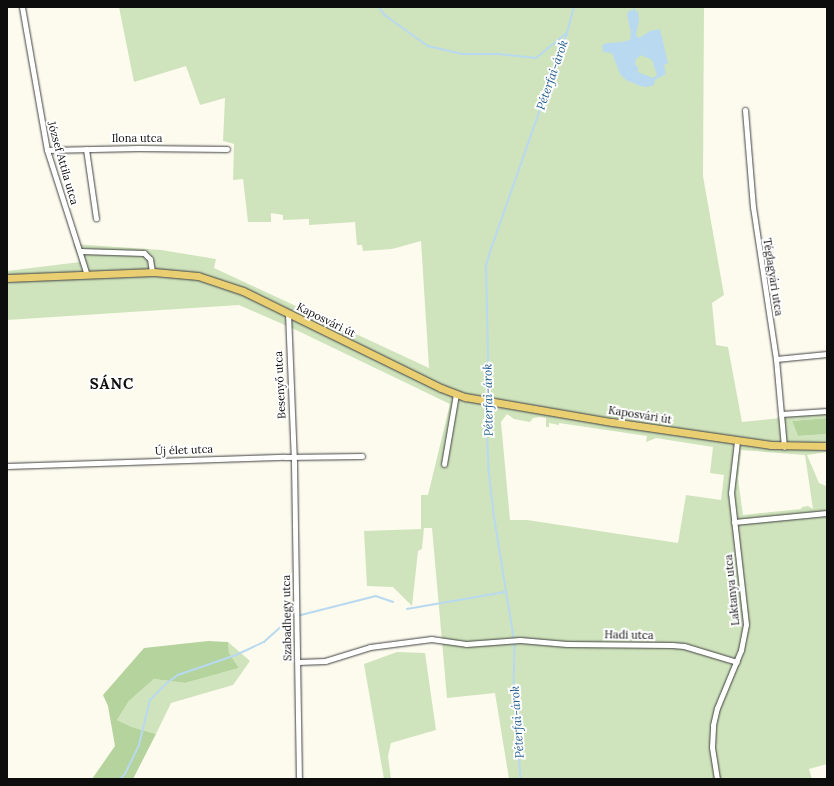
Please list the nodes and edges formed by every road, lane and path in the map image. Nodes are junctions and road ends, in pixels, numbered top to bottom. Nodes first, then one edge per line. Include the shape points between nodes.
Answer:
1 (22, 7) edge
2 (746, 110) dead end
3 (86, 149) junction
4 (226, 149) dead end
5 (47, 150) junction
6 (96, 218) dead end
7 (80, 251) junction
8 (152, 272) junction
9 (87, 275) junction
10 (7, 278) edge
11 (288, 313) junction
12 (827, 354) edge
13 (776, 359) junction
14 (456, 394) junction
15 (827, 411) edge
16 (781, 414) junction
17 (737, 441) junction
18 (827, 446) edge
19 (784, 447) junction
20 (294, 456) junction
21 (362, 456) dead end
22 (444, 464) dead end
23 (7, 466) edge
24 (827, 513) edge
25 (734, 522) junction
26 (298, 662) junction
27 (737, 662) junction
28 (299, 779) edge
29 (716, 779) edge

1 - 5 street, József Attila utca
2 - 13 street, Téglagyári utca via 753,207
3 - 4 street, Ilona utca
3 - 5 street, Ilona utca
3 - 6 street, József Attila utca
5 - 7 street, József Attila utca
7 - 8 street via 144,252 149,255
7 - 9 street, József Attila utca
8 - 9 main road, Kaposvári út
8 - 11 main road, Kaposvári út via 180,273 215,281 243,291
9 - 10 main road, Kaposvári út
11 - 14 main road, Kaposvári út
11 - 20 street, Besenyő utca
12 - 13 street
13 - 16 street, Téglagyári utca
14 - 17 main road, Kaposvári út via 490,402
14 - 22 street
15 - 16 street
16 - 19 street, Téglagyári utca
17 - 19 main road, Kaposvári út
17 - 25 street, Laktanya utca via 730,493
18 - 19 main road, Kaposvári út
20 - 21 street, Új élet utca
20 - 23 street, Új élet utca
20 - 26 street, Szabadhegy utca
24 - 25 street
25 - 27 street, Laktanya utca via 746,624
26 - 27 street, Hadi utca via 325,661 370,647 418,640 466,644 520,640 567,644 684,646
26 - 28 street, Szabadhegy utca
27 - 29 street, Laktanya utca via 717,708 713,725 712,747

